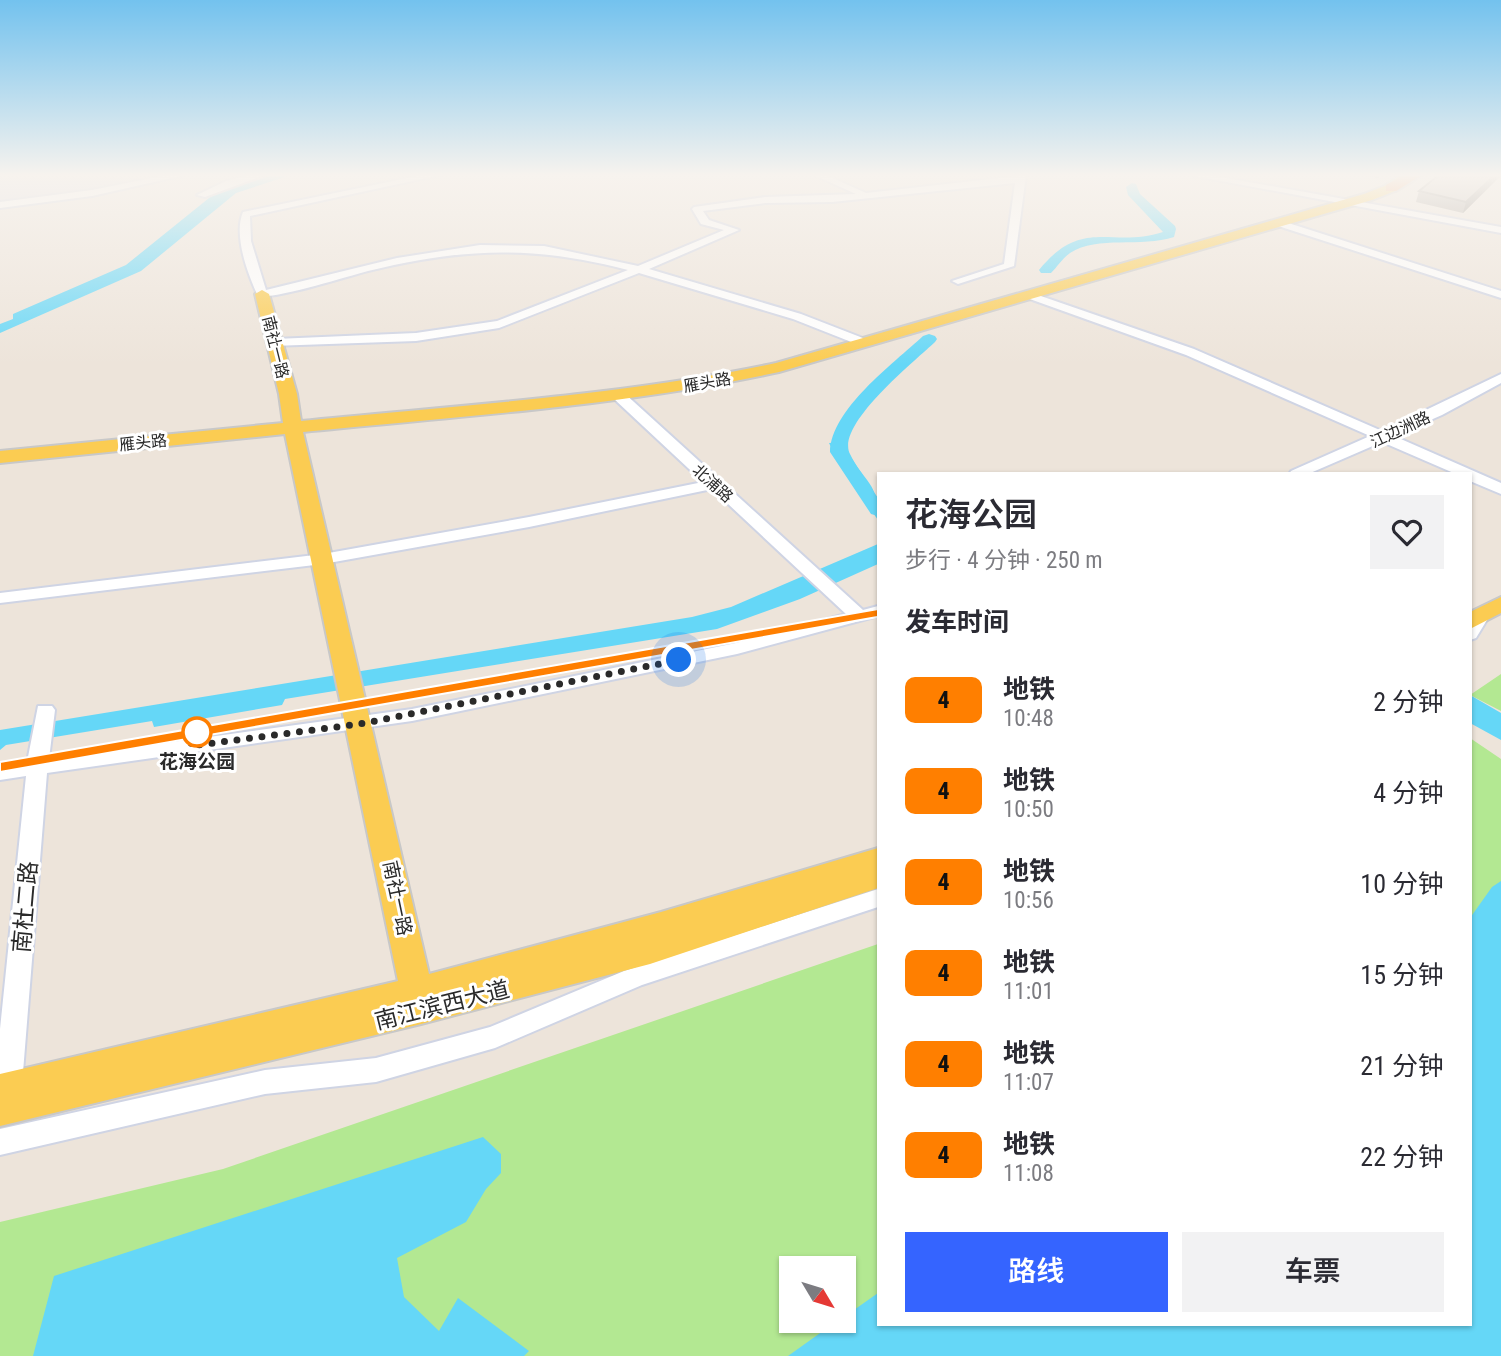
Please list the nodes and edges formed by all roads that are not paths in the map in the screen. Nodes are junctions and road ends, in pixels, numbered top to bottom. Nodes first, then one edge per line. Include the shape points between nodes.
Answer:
1 (247, 238) edge
2 (714, 238) edge
3 (1013, 238) edge
4 (1211, 238) edge
5 (1326, 238) edge
6 (1208, 239) junction
7 (638, 269) junction
8 (958, 281) dead end
9 (262, 294) junction
10 (1501, 295) edge
11 (1031, 296) junction
12 (858, 340) junction
13 (275, 343) junction
14 (1501, 378) edge
15 (618, 395) junction
16 (292, 422) junction
17 (1383, 437) junction
18 (0, 449) edge
19 (0, 457) edge
20 (1301, 472) edge
21 (1462, 472) edge
22 (1472, 476) edge
23 (713, 484) junction
24 (1501, 489) edge
25 (323, 559) junction
26 (1501, 585) edge
27 (0, 598) edge
28 (869, 614) edge
29 (1478, 616) edge
30 (46, 710) dead end
31 (357, 714) junction
32 (39, 757) junction
33 (0, 773) edge
34 (877, 858) edge
35 (877, 877) edge
36 (877, 898) edge
37 (419, 1001) junction
38 (4, 1099) edge
39 (0, 1142) edge

1 - 9 street, 南社一路
2 - 7 street
3 - 8 street via 1009,266
4 - 6 main road, 雁头路
5 - 10 street
6 - 11 main road, 雁头路
6 - 12 main road, 雁头路
7 - 9 street via 552,249 478,248 421,256
7 - 12 street via 834,328
7 - 13 street via 527,315 484,327 416,337
9 - 13 main road, 南社一路
11 - 12 main road, 雁头路
11 - 17 street via 1190,352
12 - 15 main road, 雁头路 via 753,374
12 - 16 main road, 雁头路 via 679,379
13 - 16 main road, 南社一路
14 - 17 street, 江边洲路
15 - 16 main road, 雁头路
15 - 23 street, 北浦路
16 - 18 main road, 雁头路
16 - 19 main road, 雁头路
16 - 25 main road, 南社一路
17 - 20 street, 江边洲路
17 - 21 street
22 - 24 street
23 - 25 street
23 - 28 street, 北浦路 via 834,593
25 - 27 street
25 - 31 main road, 南社一路
26 - 29 main road
28 - 31 street via 714,653
30 - 32 street, 南杜二路
31 - 32 street
31 - 37 main road, 南社一路
32 - 33 street
32 - 38 street, 南杜二路
34 - 37 main road, 南江滨西大道
35 - 37 main road, 南江滨西大道 via 650,952
36 - 39 street via 634,978 495,1037 376,1070 265,1082
37 - 38 main road, 南江滨西大道

